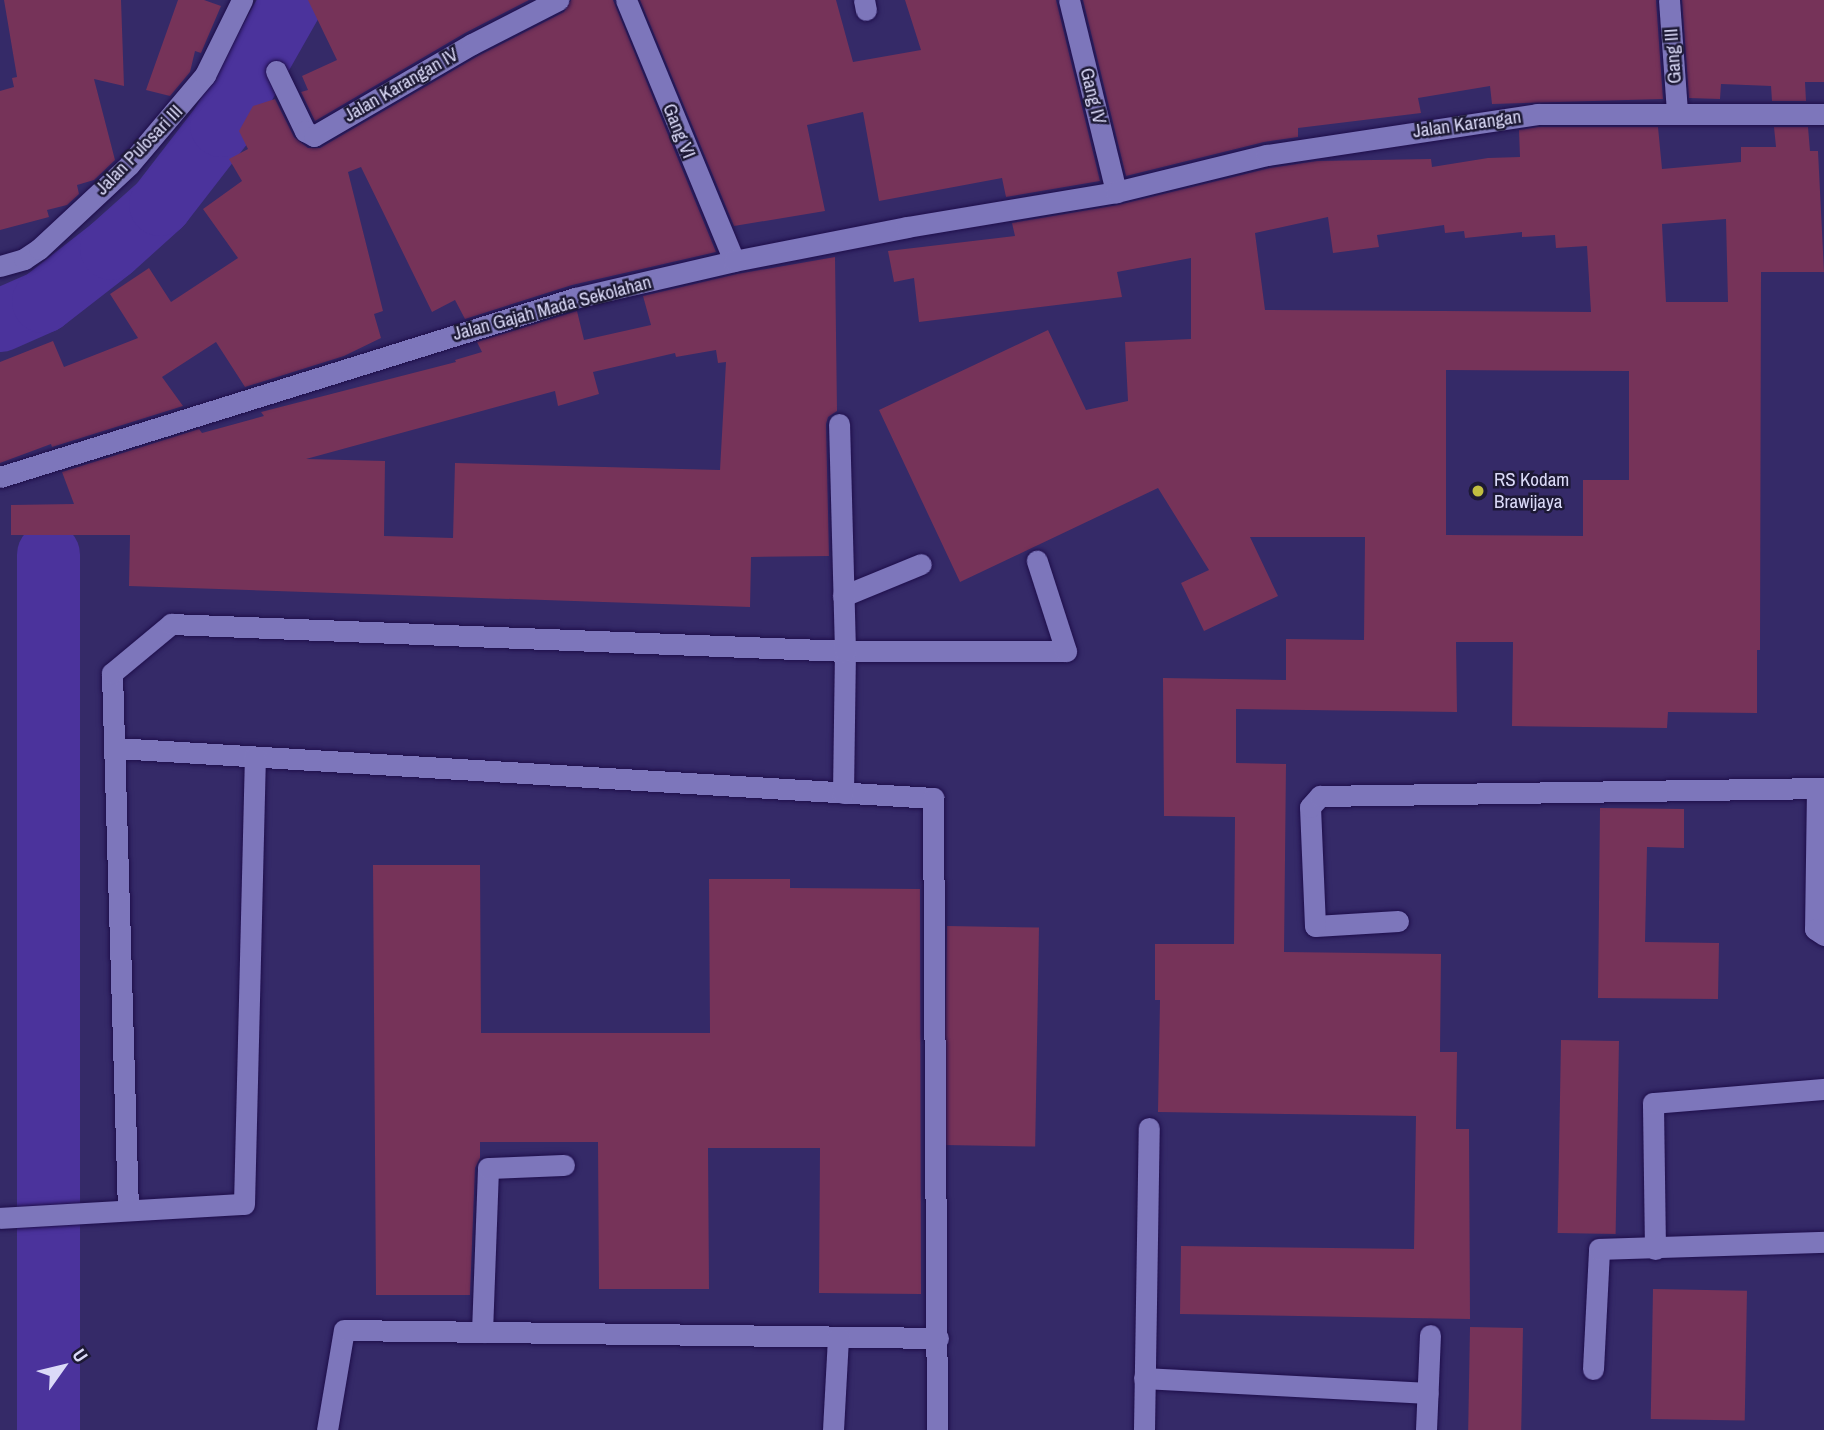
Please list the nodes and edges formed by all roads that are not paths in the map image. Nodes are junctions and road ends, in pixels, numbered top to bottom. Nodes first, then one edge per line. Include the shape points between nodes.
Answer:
1 (242, 0) edge
2 (558, 0) edge
3 (626, 0) edge
4 (1069, 0) edge
5 (1669, 0) edge
6 (276, 71) dead end
7 (1677, 112) junction
8 (1824, 114) edge
9 (1116, 192) junction
10 (734, 261) junction
11 (0, 267) edge
12 (839, 424) dead end
13 (0, 477) edge
14 (1037, 561) dead end
15 (921, 564) dead end
16 (843, 596) junction
17 (845, 651) junction
18 (116, 748) junction
19 (256, 757) junction
20 (1820, 788) edge
21 (843, 793) junction
22 (1398, 921) dead end
23 (1824, 935) edge
24 (1824, 1089) edge
25 (1149, 1128) dead end
26 (564, 1165) dead end
27 (128, 1210) junction
28 (0, 1218) edge
29 (1824, 1242) edge
30 (1655, 1249) junction
31 (482, 1332) junction
32 (1430, 1335) dead end
33 (838, 1337) junction
34 (938, 1338) junction
35 (1593, 1368) dead end
36 (1144, 1378) junction
37 (1428, 1393) junction
38 (327, 1430) edge
39 (833, 1430) edge
40 (937, 1430) edge
41 (1143, 1430) edge
42 (1426, 1430) edge

1 - 11 street, Jalan Pulosari III via 205,75 130,165 39,249
2 - 6 street, Jalan Karangan IV via 314,136 305,131
3 - 10 street, Gang VI
4 - 9 street, Gang IV
5 - 7 street, Gang III
7 - 8 street, Jalan Karangan
7 - 9 street, Jalan Karangan via 1492,119 1268,155
9 - 10 street, Jalan Gajah Mada Sekolahan
10 - 13 street, Jalan Gajah Mada Sekolahan via 575,298
12 - 16 street
14 - 17 street via 1066,651
15 - 16 street
16 - 17 street
17 - 18 street via 171,624 112,673
17 - 21 street
18 - 19 street
18 - 27 street
19 - 21 street
19 - 27 street via 244,1204
20 - 22 street via 1320,796 1310,807 1315,926
20 - 23 street via 1815,929
21 - 34 street via 933,799
24 - 30 street via 1653,1103
25 - 36 street
26 - 31 street via 488,1168
27 - 28 street
29 - 30 street
30 - 35 street via 1599,1249
31 - 33 street
31 - 38 street via 344,1330
32 - 37 street
33 - 34 street
33 - 39 street
34 - 40 street
36 - 37 street
36 - 41 street
37 - 42 street

